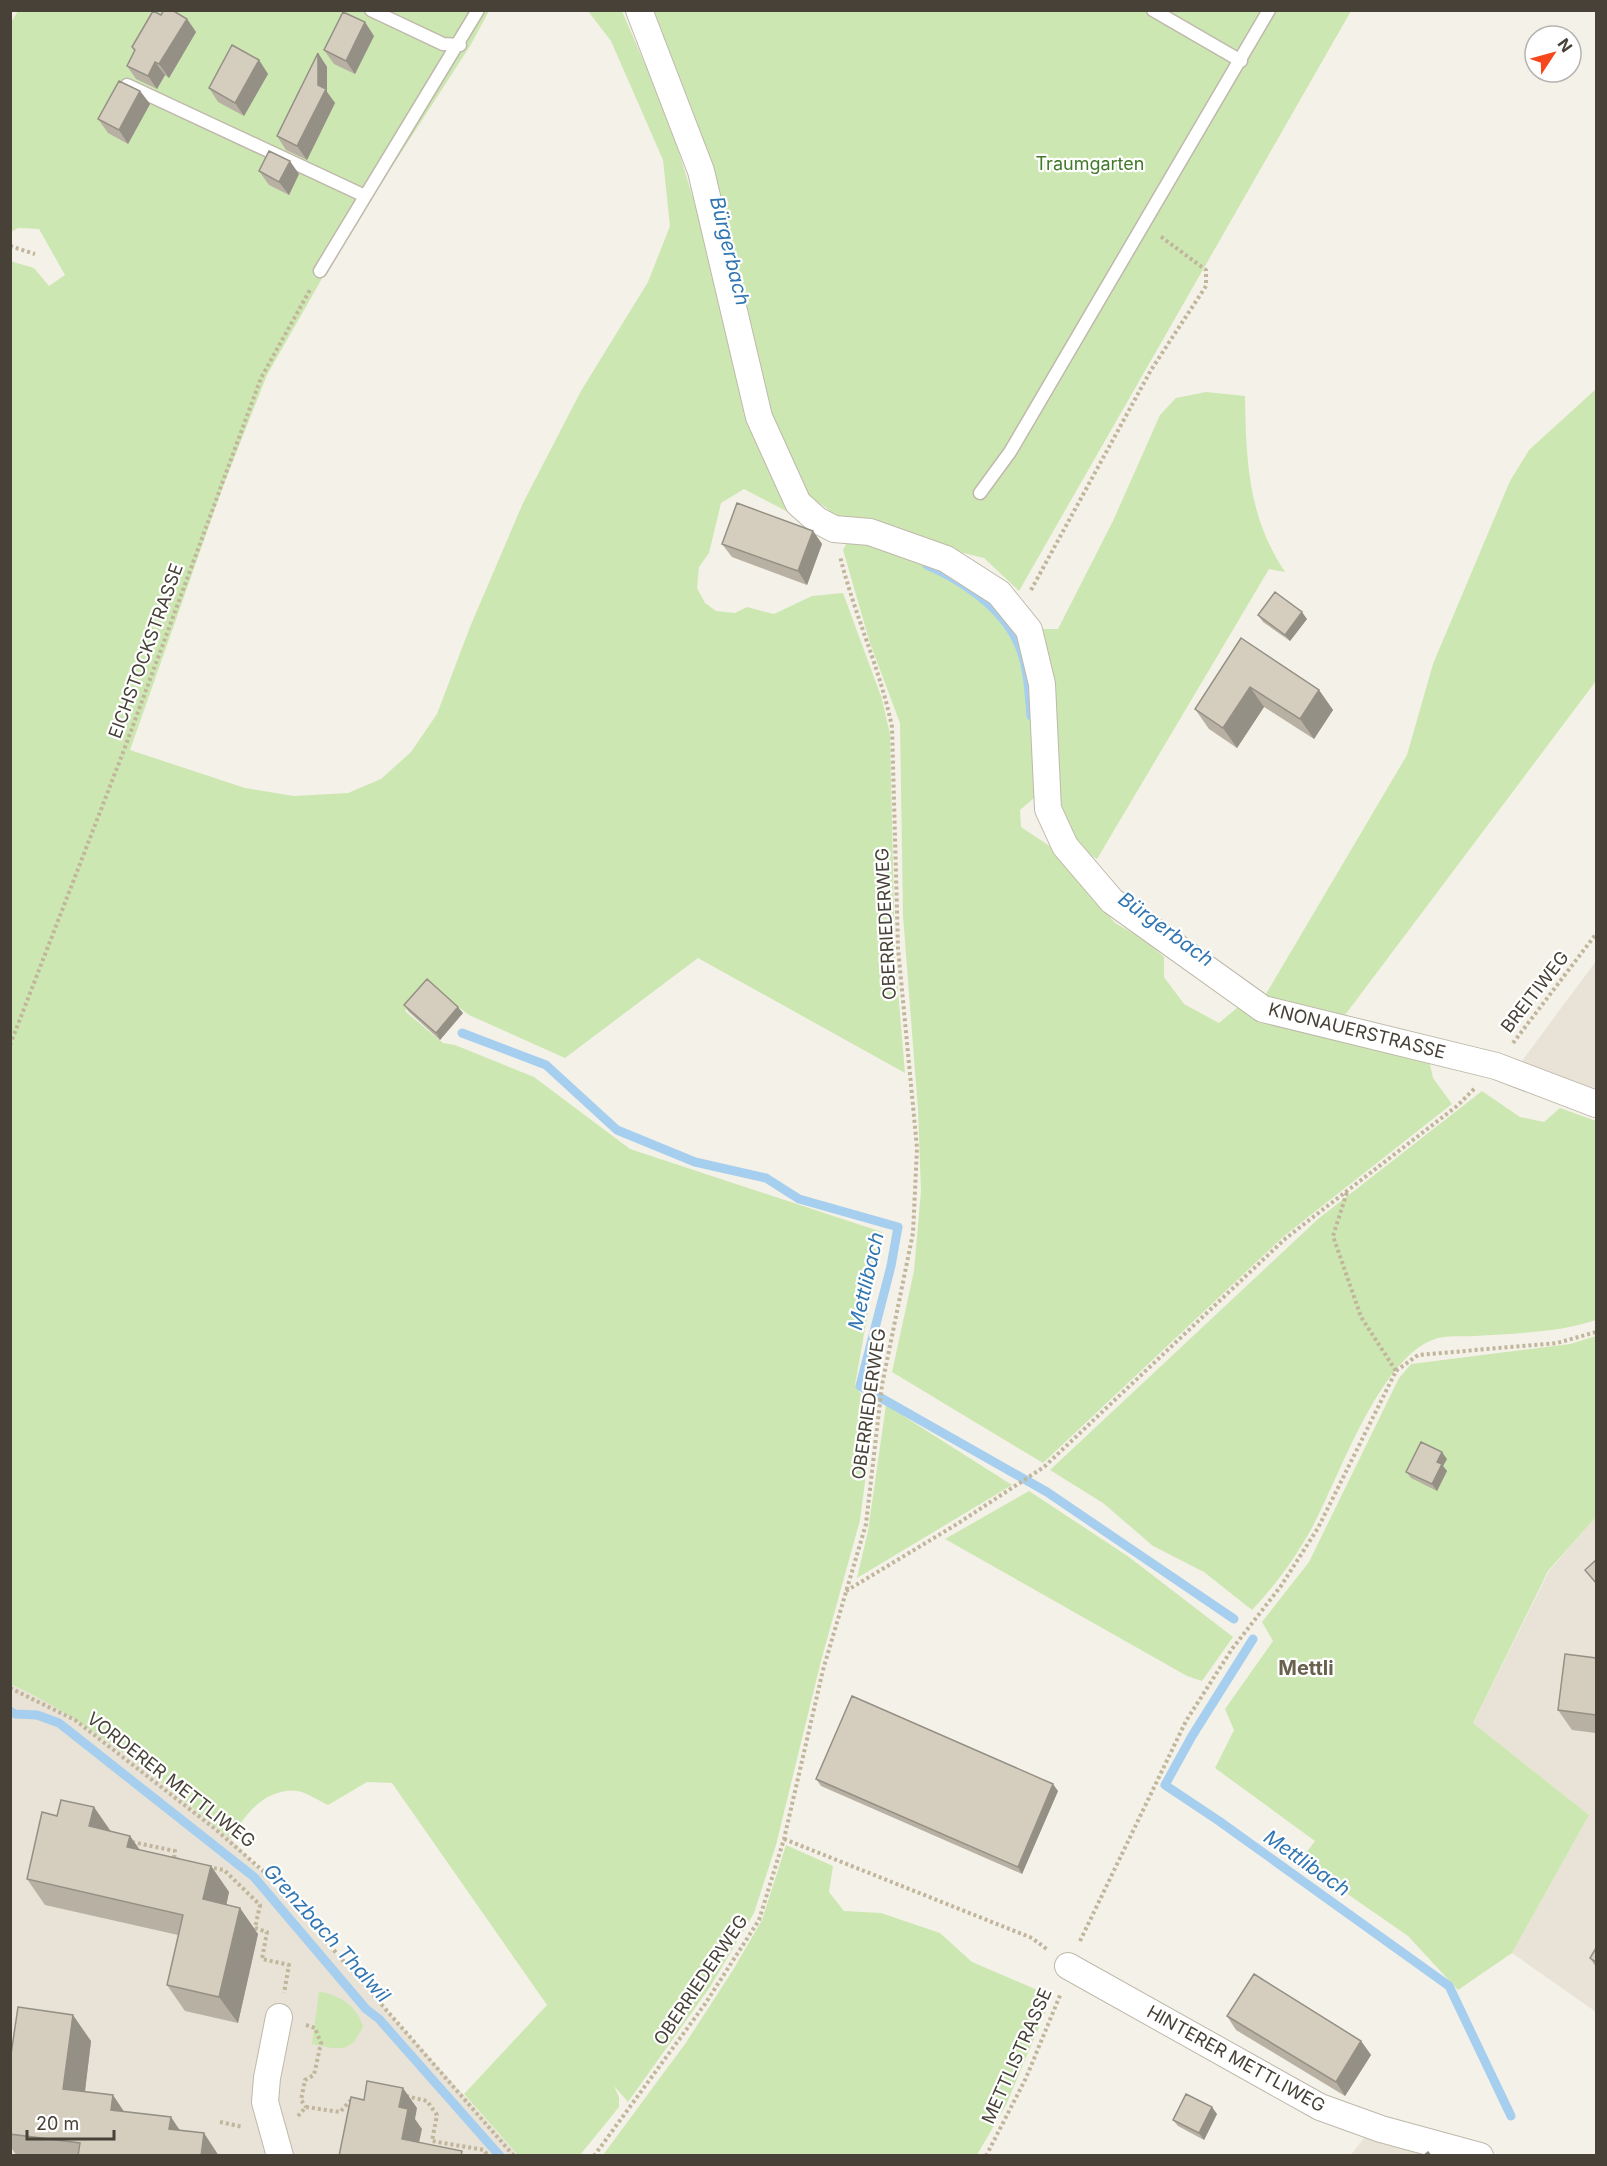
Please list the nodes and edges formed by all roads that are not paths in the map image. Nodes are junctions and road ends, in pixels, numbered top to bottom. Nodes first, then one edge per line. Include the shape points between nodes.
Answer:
1 (371, 10) edge
2 (478, 10) edge
3 (639, 10) edge
4 (1153, 10) edge
5 (1269, 10) edge
6 (460, 45) junction
7 (1240, 61) junction
8 (120, 81) edge
9 (365, 196) junction
10 (320, 271) road end
11 (980, 493) dead end
12 (1596, 1104) edge
13 (1068, 1966) road end
14 (279, 2018) road end
15 (280, 2156) edge
16 (1480, 2156) edge

1 - 6 lane via 443,44
2 - 6 lane
3 - 12 street, KNONAUERSTRASSE via 701,171 759,417 798,502 834,529 870,532 946,559 999,593 1015,612 1029,630 1042,684 1048,809 1065,846 1112,901 1263,1009 1496,1066
4 - 7 lane
5 - 7 lane
6 - 9 lane
7 - 11 lane via 1010,452
8 - 9 lane
9 - 10 lane
13 - 16 street, HINTERER METTLIWEG via 1320,2107
14 - 15 street via 265,2102

